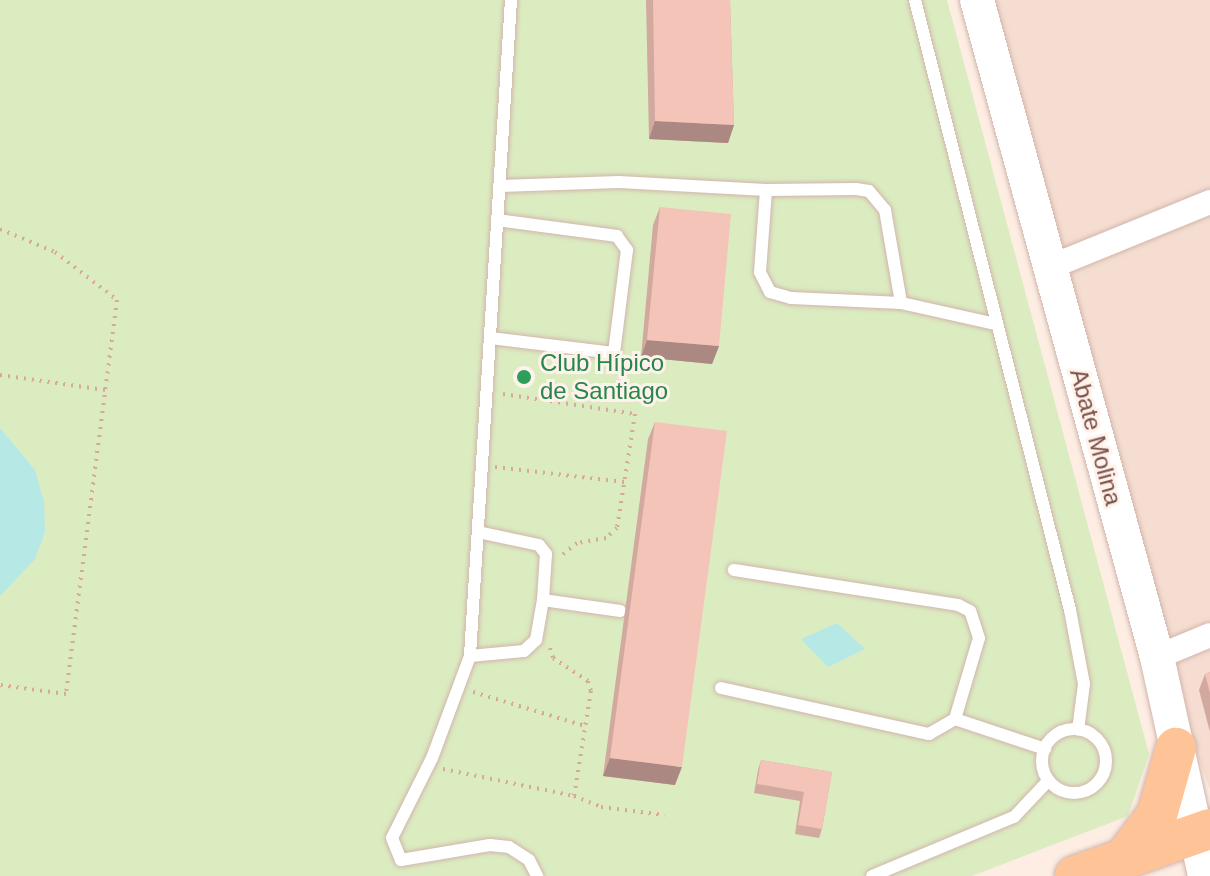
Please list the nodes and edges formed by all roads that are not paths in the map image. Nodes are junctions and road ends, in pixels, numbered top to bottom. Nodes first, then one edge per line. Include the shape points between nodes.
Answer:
1 (511, 0) edge
2 (915, 0) edge
3 (977, 0) edge
4 (500, 186) junction
5 (766, 190) junction
6 (1210, 202) edge
7 (497, 220) junction
8 (1050, 267) junction
9 (901, 303) junction
10 (996, 324) junction
11 (490, 338) junction
12 (478, 532) junction
13 (734, 570) dead end
14 (543, 600) junction
15 (620, 611) dead end
16 (1210, 635) edge
17 (470, 656) junction
18 (1157, 657) junction
19 (721, 688) dead end
20 (955, 719) junction
21 (1078, 730) junction
22 (1176, 748) junction
23 (1045, 749) junction
24 (1048, 781) junction
25 (1202, 830) edge
26 (1125, 857) junction
27 (537, 876) edge
28 (872, 876) edge
29 (1075, 876) edge
30 (1205, 876) edge

1 - 4 lane
2 - 10 lane
3 - 8 main road, Abate Molina
4 - 5 lane via 619,182
4 - 7 lane
5 - 9 lane via 856,189 879,199
5 - 9 lane via 760,272 770,292 813,300
6 - 8 street
7 - 11 lane
7 - 11 lane via 617,236 627,250 614,353
8 - 18 main road, Abate Molina
9 - 10 lane
10 - 21 lane via 1070,610 1084,684
11 - 12 lane
12 - 14 lane via 527,539 546,554
12 - 17 lane
13 - 20 lane via 970,611 979,638
14 - 15 lane
14 - 17 lane via 536,640 524,651
16 - 18 street
17 - 27 lane via 444,731 392,838 395,854 401,860 415,860 490,845 509,847 529,860
18 - 22 main road, Abate Molina
19 - 20 lane via 929,734
20 - 23 lane
21 - 23 lane via 1054,736
21 - 24 lane via 1099,742 1105,753 1101,777 1093,787 1070,793
22 - 25 main road, Abate Molina
22 - 26 main road via 1157,815
23 - 24 lane
24 - 28 lane via 1014,817
25 - 26 main road
25 - 30 main road, Abate Molina
26 - 29 main road

